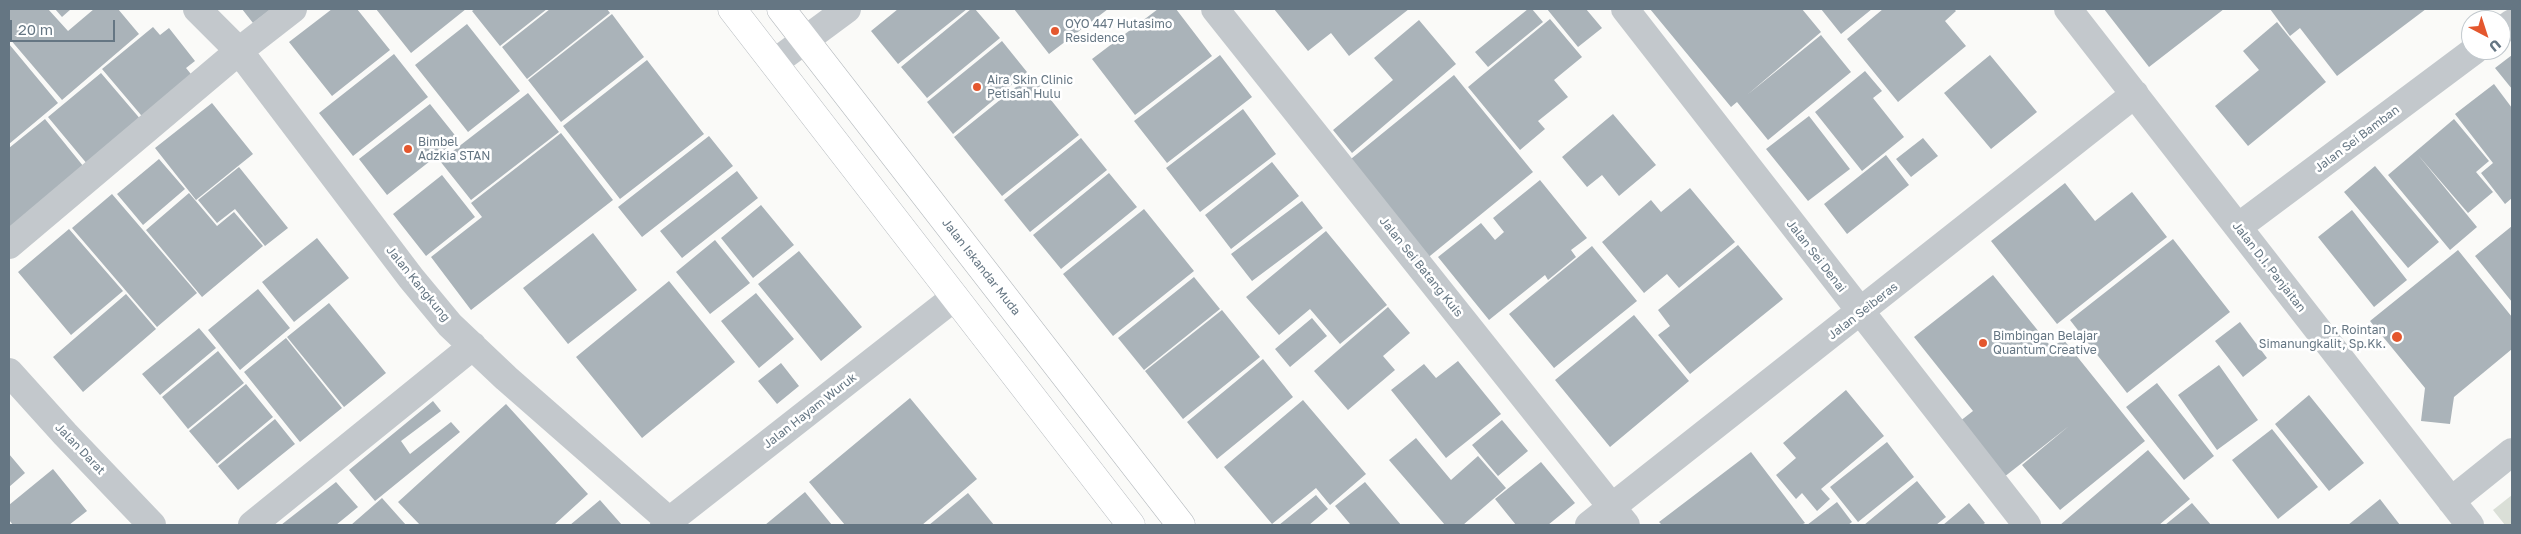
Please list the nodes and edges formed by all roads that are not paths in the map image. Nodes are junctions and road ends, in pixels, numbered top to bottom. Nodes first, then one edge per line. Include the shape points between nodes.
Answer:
1 (197, 9) edge
2 (293, 9) edge
3 (732, 9) edge
4 (781, 9) edge
5 (847, 9) edge
6 (1215, 9) edge
7 (1624, 9) edge
8 (2068, 9) edge
9 (805, 40) junction
10 (239, 51) junction
11 (2462, 60) edge
12 (774, 63) junction
13 (2135, 94) junction
14 (2238, 227) junction
15 (9, 245) edge
16 (955, 297) junction
17 (1860, 313) junction
18 (473, 346) junction
19 (9, 372) edge
20 (2512, 452) edge
21 (2451, 501) junction
22 (1619, 516) edge
23 (144, 522) edge
24 (669, 524) edge
25 (252, 525) edge
26 (1131, 525) edge
27 (1181, 525) edge
28 (1589, 525) edge
29 (2027, 525) edge
30 (2470, 525) edge

1 - 10 street, Jalan Kangkung
2 - 10 street
3 - 12 main road
4 - 9 main road, Jalan Iskandar Muda
5 - 9 street
6 - 22 street, Jalan Sei Batang Kuis
7 - 17 street, Jalan Sei Denai
8 - 13 street, Jalan D.I. Panjaitan
9 - 12 street
9 - 27 main road, Jalan Iskandar Muda
10 - 15 street
10 - 18 street, Jalan Kangkung via 411,278
11 - 14 street, Jalan Sei Bamban
12 - 16 main road
13 - 14 street, Jalan D.I. Panjaitan
13 - 17 street, Jalan Seiberas
14 - 21 street, Jalan D.I. Panjaitan
16 - 24 street, Jalan Hayam Wuruk
16 - 26 main road
17 - 22 street, Jalan Seiberas
17 - 29 street, Jalan Sei Denai
18 - 24 street, Jalan Kangkung
18 - 25 street
19 - 23 street, Jalan Darat
20 - 21 street
21 - 30 street, Jalan D.I. Panjaitan
22 - 28 street, Jalan Seiberas

